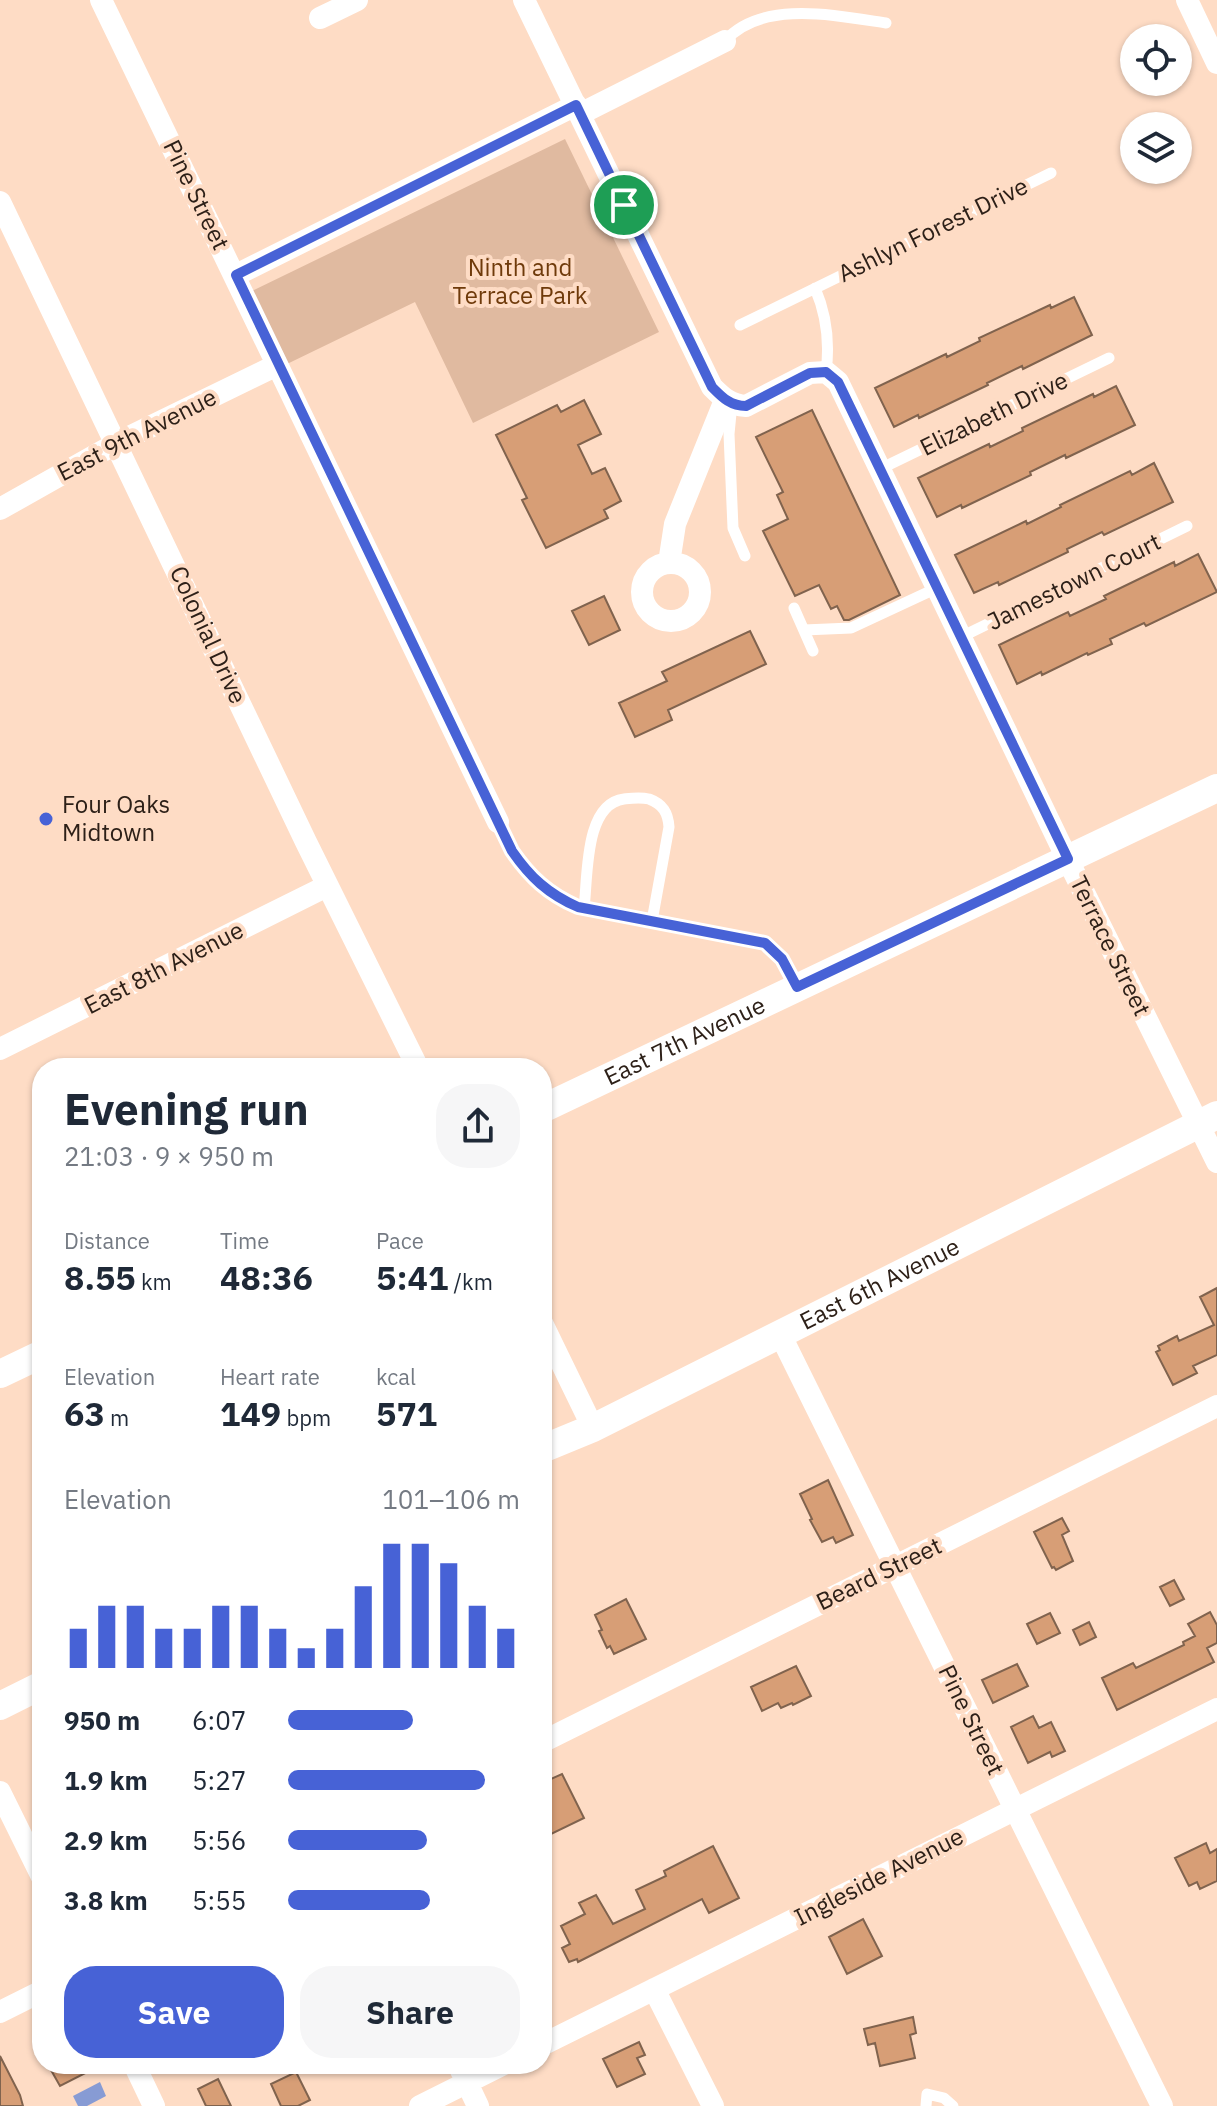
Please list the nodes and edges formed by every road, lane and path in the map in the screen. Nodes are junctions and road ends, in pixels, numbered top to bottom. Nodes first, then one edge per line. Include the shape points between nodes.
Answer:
1 (101, 0) edge
2 (524, 0) edge
3 (1187, 0) edge
4 (347, 2) edge
5 (320, 18) dead end
6 (886, 23) dead end
7 (725, 41) joint
8 (1217, 63) edge
9 (578, 110) junction
10 (1051, 173) dead end
11 (0, 202) edge
12 (236, 275) junction
13 (815, 288) junction
14 (740, 325) dead end
15 (1109, 358) dead end
16 (277, 365) junction
17 (826, 372) junction
18 (729, 402) junction
19 (117, 443) junction
20 (880, 469) junction
21 (0, 509) edge
22 (1187, 526) dead end
23 (745, 556) dead end
24 (669, 563) dead end
25 (937, 588) junction
26 (794, 608) dead end
27 (804, 630) junction
28 (961, 637) junction
29 (813, 651) dead end
30 (1217, 788) edge
31 (498, 822) joint
32 (1068, 859) junction
33 (327, 886) junction
34 (584, 908) junction
35 (652, 921) junction
36 (797, 987) junction
37 (0, 1049) edge
38 (413, 1058) edge
39 (552, 1104) edge
40 (1208, 1119) edge
41 (1217, 1162) edge
42 (780, 1334) junction
43 (552, 1344) edge
44 (32, 1359) edge
45 (0, 1374) edge
46 (1217, 1406) edge
47 (593, 1428) junction
48 (552, 1445) edge
49 (895, 1566) junction
50 (32, 1690) edge
51 (0, 1706) edge
52 (1217, 1709) edge
53 (552, 1737) edge
54 (0, 1792) edge
55 (1015, 1809) junction
56 (32, 1857) edge
57 (654, 1989) junction
58 (32, 1996) edge
59 (0, 2012) edge
60 (552, 2040) edge
61 (139, 2074) edge
62 (462, 2074) edge
63 (154, 2106) edge
64 (420, 2106) edge
65 (478, 2106) edge
66 (713, 2106) edge
67 (926, 2106) edge
68 (953, 2106) edge
69 (1162, 2106) edge

1 - 12 street, Pine Street
2 - 9 street
3 - 8 street
4 - 5 street
6 - 7 lane via 777,6 734,28
7 - 9 street
9 - 12 street
9 - 18 street via 712,387
10 - 13 lane, Ashlyn Forest Drive
11 - 19 street, Colonial Drive
12 - 16 street, Pine Street
13 - 14 lane, Ashlyn Forest Drive
13 - 17 lane, Ashlyn Forest Drive via 827,328
15 - 20 lane, Elizabeth Drive
16 - 19 street, East 9th Avenue
16 - 31 street, Pine Street
17 - 18 street via 810,373 746,406
17 - 20 street, Terrace Street via 838,382
18 - 23 lane via 733,528
18 - 24 street via 675,524
19 - 21 street, East 9th Avenue
19 - 33 street, Colonial Drive
20 - 25 street, Terrace Street
22 - 28 lane, Jamestown Court
25 - 27 lane via 851,628
25 - 28 street, Terrace Street
26 - 27 lane
27 - 29 lane
28 - 32 street, Terrace Street
30 - 32 street, East 7th Avenue
31 - 34 lane via 529,876 555,898
32 - 36 street, East 7th Avenue
32 - 40 street, Terrace Street
33 - 37 street, East 8th Avenue
33 - 38 street, Colonial Drive
34 - 35 lane
34 - 35 lane via 595,822 618,800 641,797 658,803 668,815
35 - 36 lane via 765,943 782,959
36 - 39 street, East 7th Avenue
40 - 41 street, Terrace Street
40 - 42 street, East 6th Avenue
42 - 47 street, East 6th Avenue
42 - 49 street, Pine Street
43 - 47 street
44 - 45 street
46 - 49 street, Beard Street
47 - 48 street, East 6th Avenue
49 - 53 street, Beard Street
49 - 55 street, Pine Street
50 - 51 street
52 - 55 street, Ingleside Avenue
54 - 56 street
55 - 57 street, Ingleside Avenue
55 - 69 street, Pine Street
57 - 60 street, Ingleside Avenue
57 - 66 street
58 - 59 street
61 - 63 street
62 - 64 street
62 - 65 street
67 - 68 lane via 927,2094

